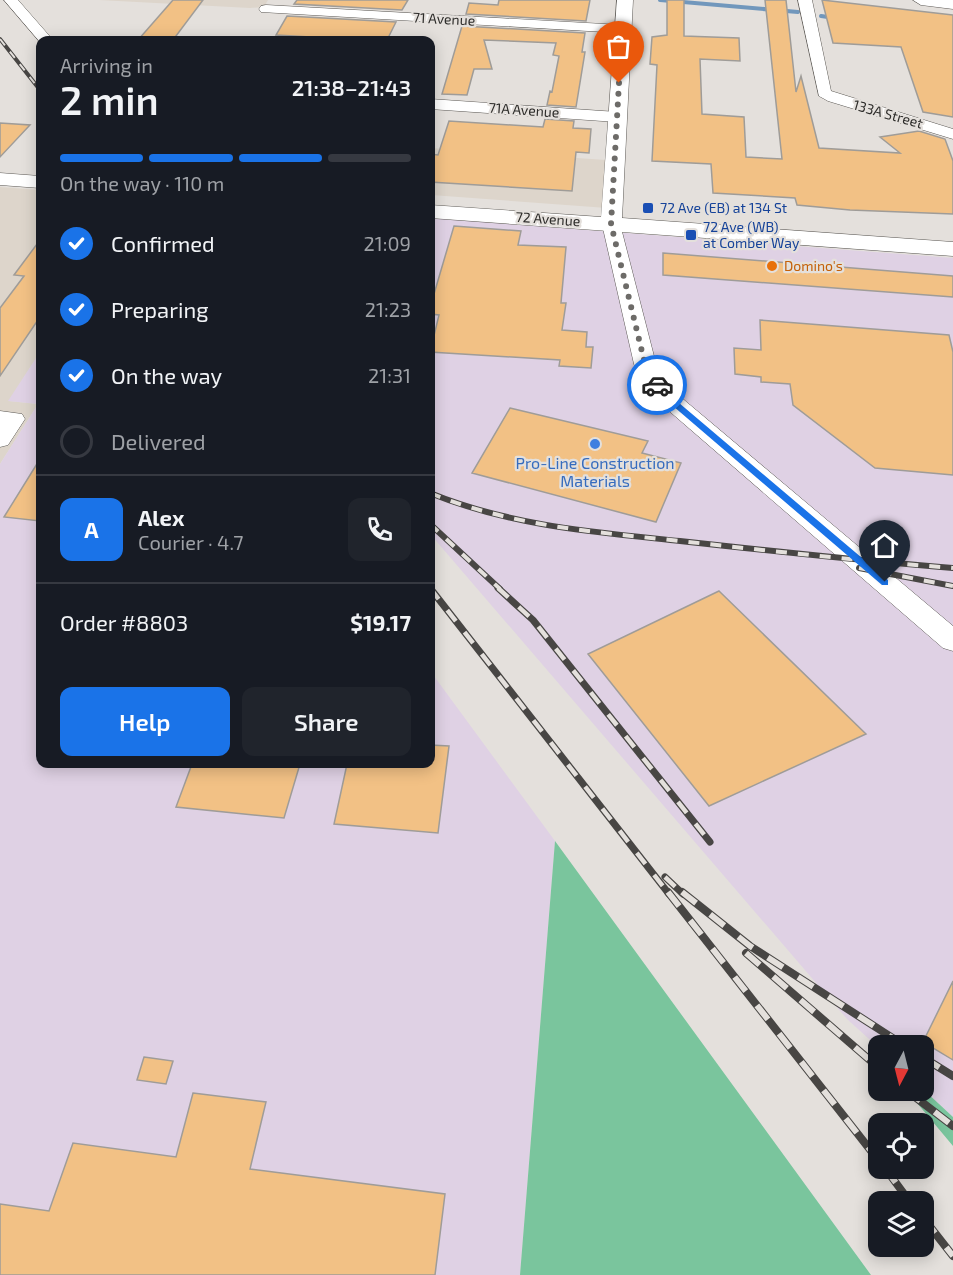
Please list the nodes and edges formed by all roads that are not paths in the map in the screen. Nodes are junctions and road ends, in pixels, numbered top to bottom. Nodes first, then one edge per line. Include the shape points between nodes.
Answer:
1 (11, 0) edge
2 (625, 0) edge
3 (805, 0) edge
4 (921, 0) edge
5 (269, 4) edge
6 (953, 4) edge
7 (433, 19) junction
8 (622, 29) junction
9 (428, 33) dead end
10 (42, 36) edge
11 (435, 104) edge
12 (617, 117) junction
13 (953, 134) edge
14 (0, 167) edge
15 (36, 170) edge
16 (0, 179) edge
17 (36, 182) edge
18 (435, 199) edge
19 (435, 211) edge
20 (611, 217) junction
21 (953, 236) edge
22 (953, 249) edge
23 (7, 418) edge
24 (0, 440) edge
25 (953, 641) edge

1 - 10 street
2 - 8 main road
3 - 13 street, 133A Street via 824,93
4 - 6 main road
5 - 7 street, 71 Avenue
7 - 8 street, 71 Avenue
7 - 9 street
8 - 12 main road
11 - 12 street, 71A Avenue
12 - 20 main road
14 - 15 main road
16 - 17 main road
18 - 20 main road, 72 Avenue
19 - 20 main road, 72 Avenue
20 - 21 main road, 72 Avenue
20 - 22 main road, 72 Avenue
20 - 25 street via 651,379 669,399
23 - 24 street

